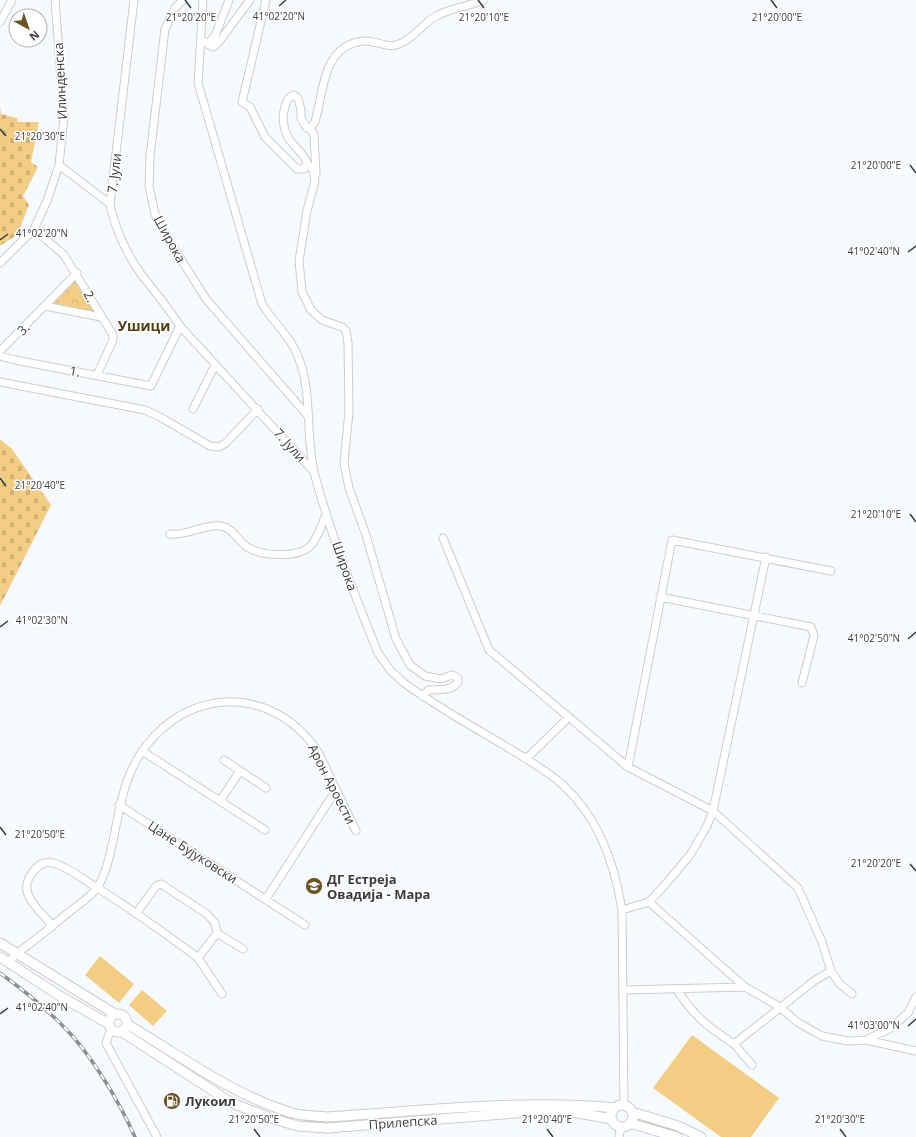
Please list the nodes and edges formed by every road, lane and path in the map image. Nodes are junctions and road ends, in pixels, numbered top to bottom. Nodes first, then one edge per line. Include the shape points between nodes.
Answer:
1 (12, 0) edge
2 (55, 0) edge
3 (134, 0) edge
4 (183, 0) edge
5 (203, 0) edge
6 (229, 0) edge
7 (250, 0) edge
8 (266, 0) edge
9 (484, 0) edge
10 (0, 22) edge
11 (204, 42) junction
12 (310, 128) junction
13 (307, 163) junction
14 (59, 165) junction
15 (315, 182) junction
16 (110, 204) junction
17 (34, 228) junction
18 (0, 263) edge
19 (77, 273) junction
20 (45, 306) junction
21 (101, 317) junction
22 (180, 326) junction
23 (0, 351) edge
24 (0, 356) edge
25 (215, 365) junction
26 (97, 375) junction
27 (0, 382) edge
28 (193, 409) dead end
29 (258, 410) junction
30 (308, 416) junction
31 (314, 473) junction
32 (326, 515) junction
33 (170, 534) dead end
34 (443, 538) dead end
35 (766, 557) junction
36 (831, 571) dead end
37 (660, 597) junction
38 (754, 616) junction
39 (802, 683) dead end
40 (422, 696) junction
41 (568, 718) junction
42 (142, 750) junction
43 (526, 759) junction
44 (224, 760) dead end
45 (628, 767) junction
46 (240, 771) junction
47 (266, 788) dead end
48 (336, 790) junction
49 (220, 801) junction
50 (119, 805) junction
51 (713, 811) junction
52 (265, 830) dead end
53 (356, 831) dead end
54 (97, 888) junction
55 (266, 899) junction
56 (649, 902) junction
57 (622, 910) junction
58 (136, 914) junction
59 (305, 925) dead end
60 (53, 926) junction
61 (217, 933) junction
62 (0, 943) edge
63 (243, 949) dead end
64 (16, 954) junction
65 (0, 957) edge
66 (198, 958) junction
67 (9, 963) junction
68 (831, 971) junction
69 (745, 987) junction
70 (624, 990) junction
71 (677, 990) junction
72 (222, 994) dead end
73 (852, 994) dead end
74 (916, 997) edge
75 (780, 1007) junction
76 (115, 1014) junction
77 (110, 1027) junction
78 (124, 1028) junction
79 (866, 1040) junction
80 (734, 1044) junction
81 (916, 1051) edge
82 (752, 1065) dead end
83 (620, 1106) junction
84 (632, 1112) junction
85 (612, 1119) junction
86 (626, 1125) junction
87 (157, 1137) edge
88 (619, 1137) edge
89 (677, 1137) edge
90 (701, 1137) edge

1 - 10 street
2 - 14 street, Илинденска via 64,117
3 - 16 street, 7. Јули
4 - 30 street, Широка via 175,8 164,36 150,156 149,186 155,214 206,299
5 - 11 street, Широка
6 - 11 street via 215,36
7 - 11 street via 219,42 213,47
8 - 13 street via 242,102 250,107 266,137 297,169 304,169
9 - 12 street via 438,15 422,24 400,44 390,46 366,41 348,44 341,49 330,62 316,118
11 - 30 street, Широка via 198,82 207,119 262,304 299,358 307,388
12 - 13 street via 307,128 301,119 300,100 294,95 289,97 284,110 285,131 291,142 305,156
12 - 15 street via 314,135 317,171
13 - 15 street via 313,170
14 - 16 street
14 - 17 street, Илинденска via 47,201
15 - 40 street via 307,211 299,261 301,284 305,300 311,310 322,320 346,331 349,412 344,464 349,488 366,535 396,639 410,665 425,676 441,679 452,675 458,678 456,685 448,689 429,690
16 - 22 street, 7. Јули via 113,220 140,273 167,305
17 - 18 street, Илинденска
17 - 19 street, 2. via 64,255
19 - 20 street, 3.
19 - 21 street, 2.
20 - 21 street
20 - 23 street, 3.
21 - 26 street, 2. via 113,335 113,340
22 - 25 street, 7. Јули
22 - 26 street, 1. via 151,386
24 - 26 street, 1.
25 - 28 street
25 - 29 street, 7. Јули
27 - 29 street via 145,410 160,416 210,446 226,443
29 - 31 street, 7. Јули
30 - 31 street, Широка
31 - 32 street, Широка
32 - 33 street via 311,545 286,554 266,554 248,547 232,532 221,526
32 - 40 street, Широка via 378,653 404,684
34 - 41 street via 489,650
35 - 36 street
35 - 37 street via 672,540
35 - 38 street
37 - 38 street
37 - 45 street
38 - 39 street via 811,627 814,636
38 - 51 street
40 - 43 street, Широка
41 - 43 street
41 - 45 street
42 - 48 street, Арон Ароести via 160,730 194,708 218,702 244,702 269,710 294,724 312,742
42 - 49 street
42 - 50 street, Арон Ароести via 129,775
43 - 57 street, Широка via 564,786 586,812 608,852
44 - 46 street
45 - 51 street
46 - 47 street
46 - 49 street
48 - 53 street, Арон Ароести
48 - 55 street
49 - 52 street
50 - 54 street, Арон Ароести via 104,871
50 - 55 street, Цане Бујуковски
51 - 56 street via 690,855
51 - 68 street via 798,888 822,942
54 - 58 street
54 - 60 street, Арон Ароести
54 - 60 street via 52,862 38,866 25,888
55 - 59 street, Цане Бујуковски
56 - 57 street
56 - 69 street
57 - 70 street, Широка
58 - 61 street via 156,886 161,884 207,914 216,923
58 - 66 street
60 - 64 street, Арон Ароести
61 - 63 street
61 - 66 street
62 - 64 main road
64 - 67 street, Арон Ароести
64 - 76 main road
65 - 67 main road
66 - 72 street
67 - 77 main road
68 - 73 street via 840,984
68 - 75 street
69 - 71 street
69 - 75 street
70 - 71 street
70 - 83 street, Широка
71 - 80 street via 690,1010 709,1028
74 - 79 street via 908,1013 889,1029
75 - 79 street via 797,1022 822,1036 848,1041
75 - 80 street
76 - 77 main road via 110,1018
76 - 78 main road via 124,1016
77 - 78 main road via 116,1032
77 - 87 street via 106,1043
78 - 83 main road, Прилепска via 265,1104 294,1114 326,1118 566,1104
78 - 85 main road, Прилепска via 232,1103 298,1126 327,1128 528,1112 572,1112
79 - 81 street
80 - 82 street
83 - 84 main road via 629,1107
83 - 85 main road via 612,1113
84 - 86 main road via 633,1118
84 - 90 main road via 678,1126
85 - 86 main road via 616,1124
86 - 88 street
86 - 89 main road

